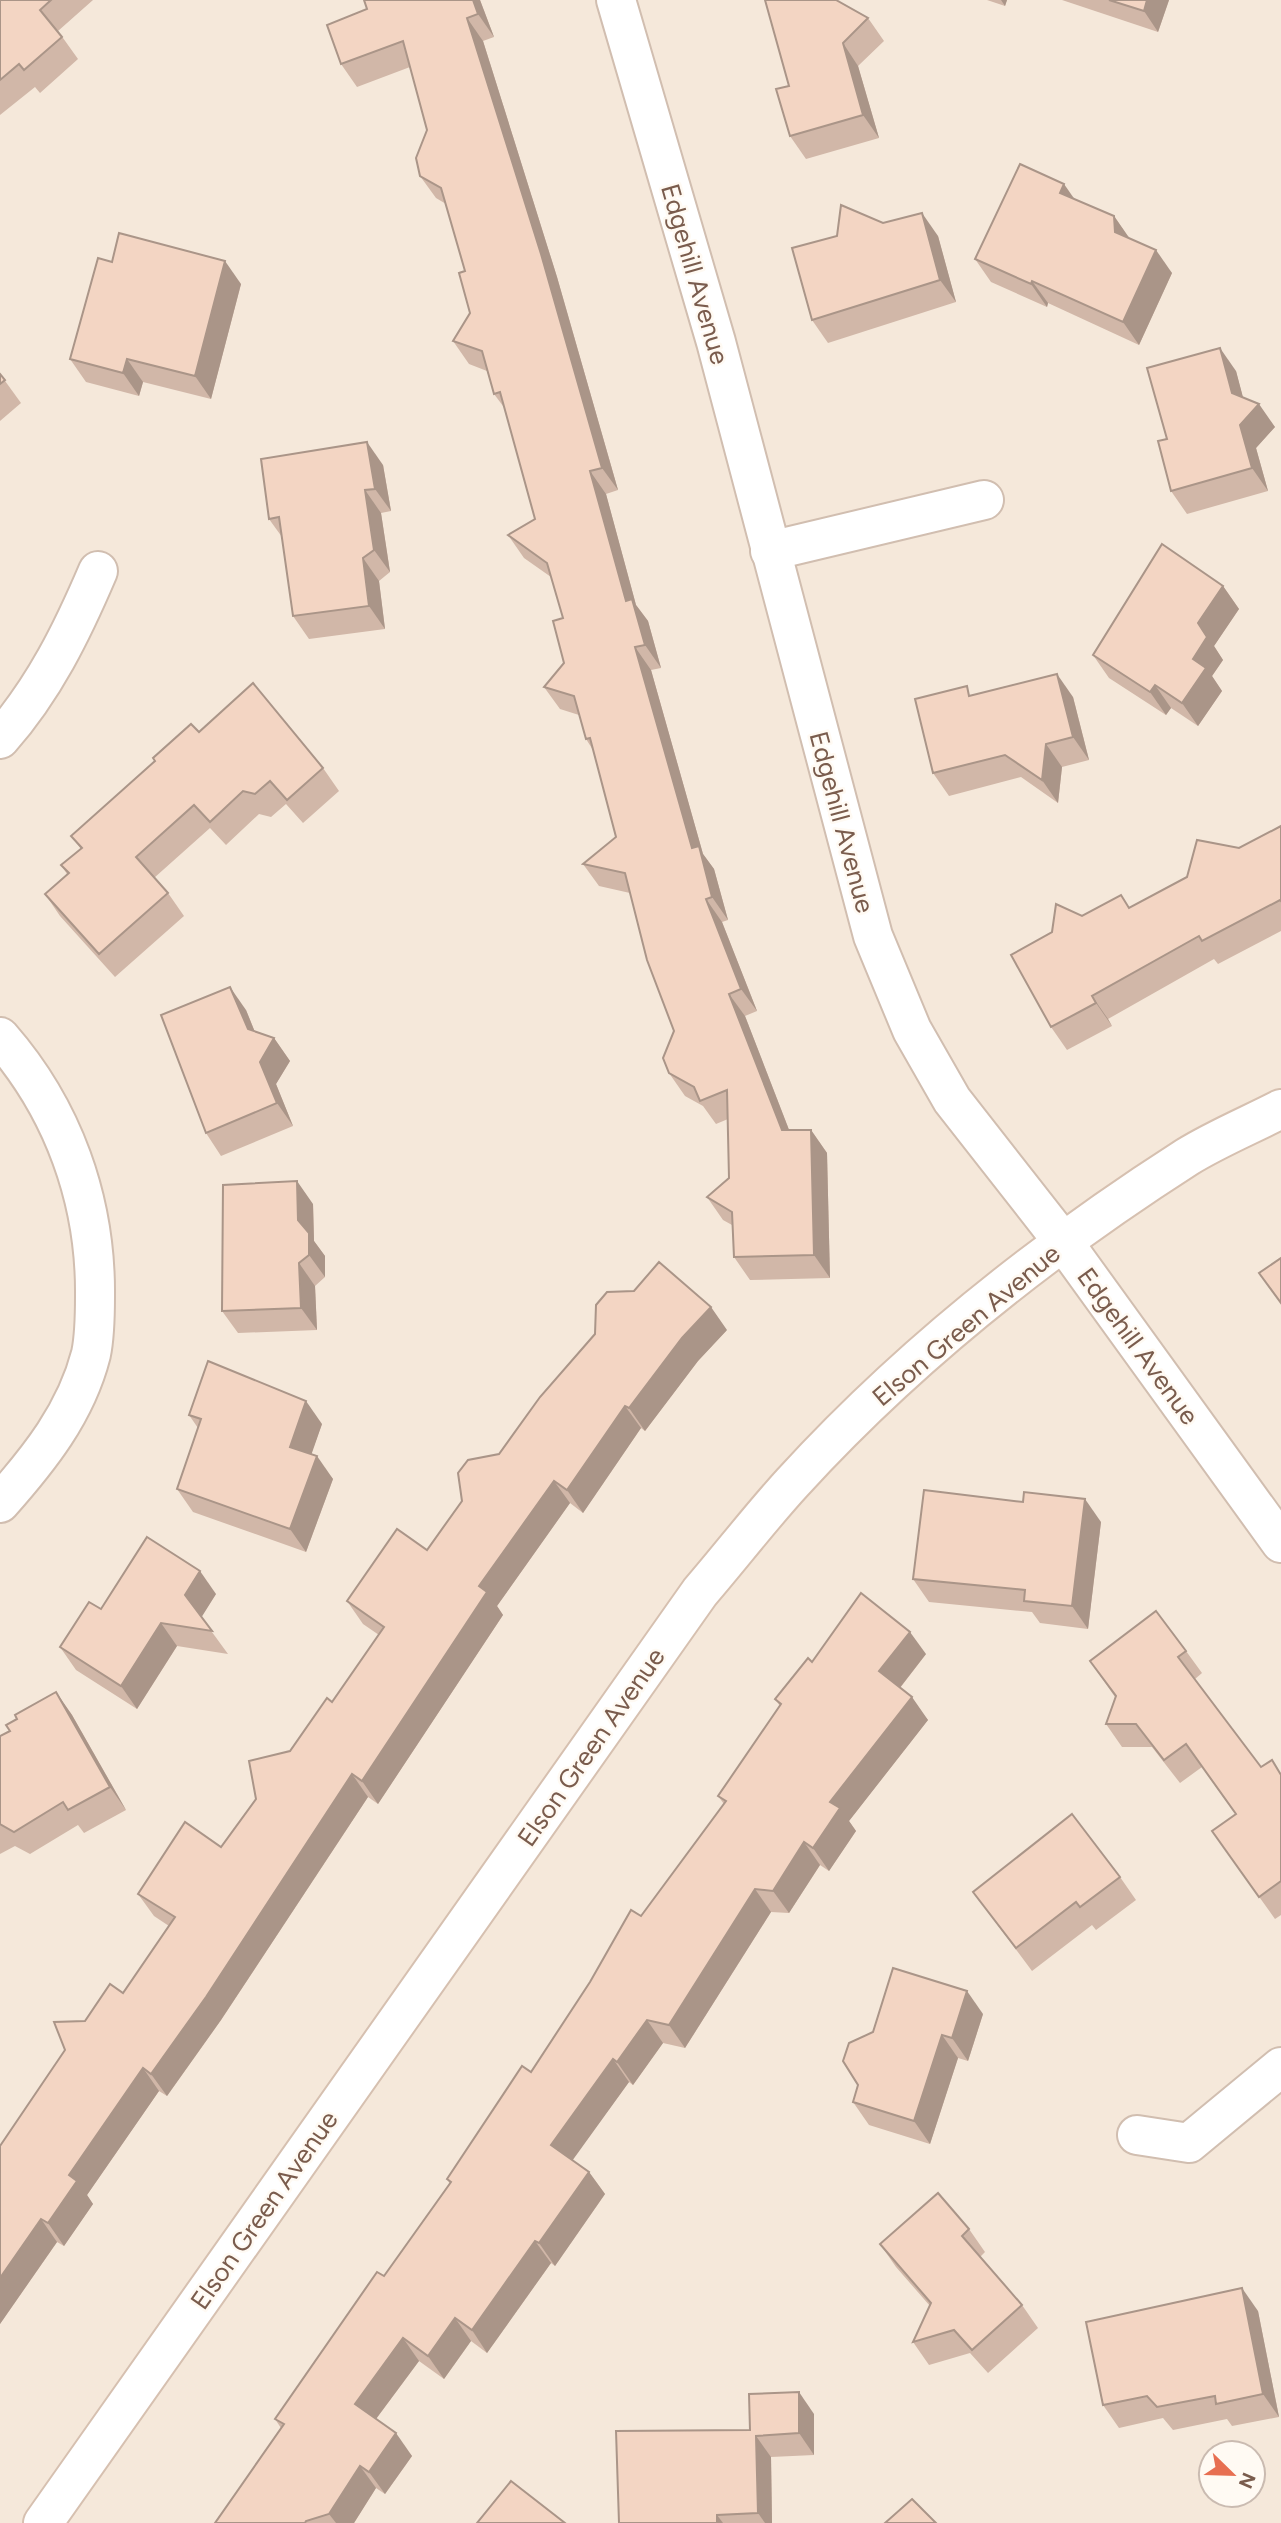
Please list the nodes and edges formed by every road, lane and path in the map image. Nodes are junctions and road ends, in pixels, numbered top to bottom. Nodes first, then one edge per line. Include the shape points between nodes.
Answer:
1 (616, 0) edge
2 (984, 500) dead end
3 (770, 551) junction
4 (98, 571) dead end
5 (0, 739) edge
6 (0, 1037) edge
7 (1281, 1109) edge
8 (1064, 1243) junction
9 (0, 1503) edge
10 (1281, 1543) edge
11 (1281, 2067) edge
12 (1137, 2135) dead end
13 (43, 2523) edge

1 - 3 street, Edgehill Avenue via 716,342
2 - 3 street
3 - 8 street, Edgehill Avenue via 873,936 912,1030 952,1100
4 - 5 street via 65,647 21,716
6 - 9 street via 26,1067 61,1126 83,1191 95,1258 90,1355 67,1413 40,1457
7 - 8 street, Elson Green Avenue via 1189,1156
8 - 10 street, Edgehill Avenue
8 - 13 street, Elson Green Avenue via 989,1300 871,1402 791,1483 700,1592
11 - 12 street via 1189,2143

